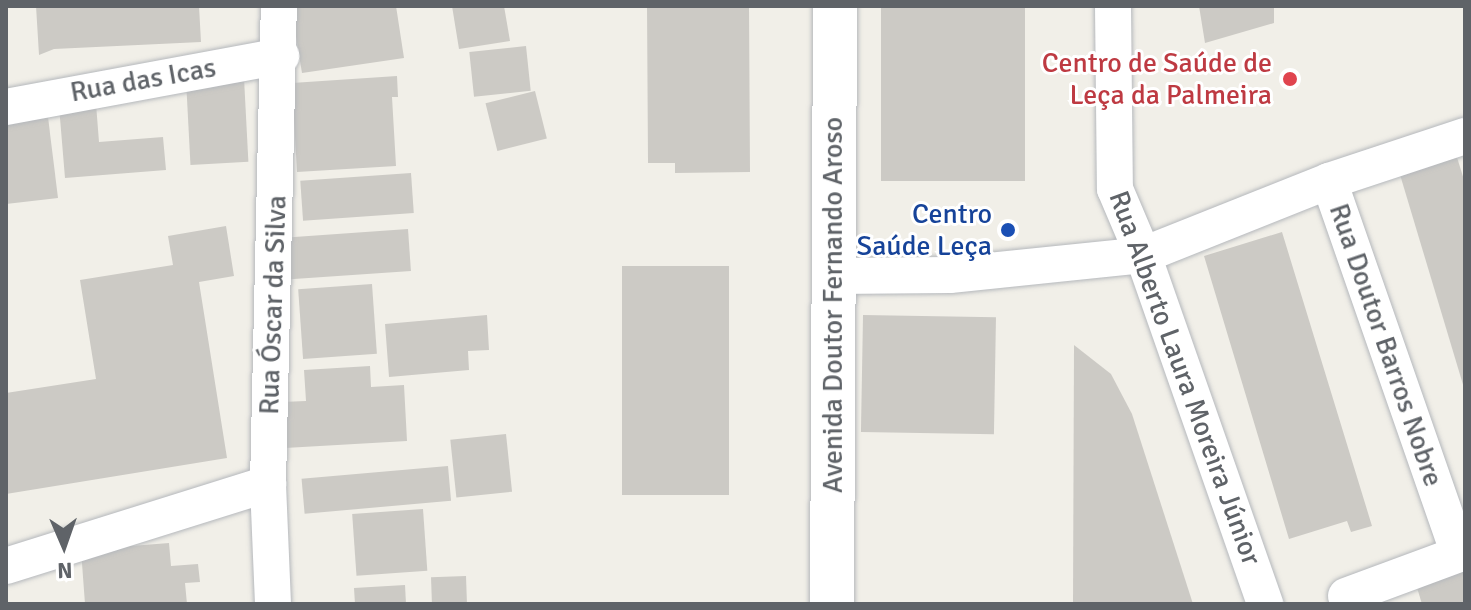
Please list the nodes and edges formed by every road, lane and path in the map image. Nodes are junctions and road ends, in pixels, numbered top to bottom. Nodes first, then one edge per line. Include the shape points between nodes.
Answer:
1 (279, 6) edge
2 (835, 6) edge
3 (1113, 6) edge
4 (281, 56) junction
5 (6, 107) edge
6 (1465, 136) edge
7 (1329, 181) junction
8 (1143, 255) junction
9 (833, 276) junction
10 (268, 484) junction
11 (1462, 553) edge
12 (6, 566) edge
13 (1346, 596) dead end
14 (273, 604) edge
15 (832, 604) edge
16 (1265, 604) edge

1 - 4 street, Rua Óscar da Silva
2 - 9 main road, Avenida Doutor Fernando Aroso
3 - 8 street, Rua Alberto Laura Moreira Júnior via 1115,189
4 - 5 street, Rua das Icas
4 - 10 street, Rua Óscar da Silva
6 - 7 street
7 - 8 street
7 - 11 street, Rua Doutor Barros Nobre
8 - 9 street via 950,275
8 - 16 street, Rua Alberto Laura Moreira Júnior
9 - 15 main road, Avenida Doutor Fernando Aroso
10 - 12 street
10 - 14 street, Rua Óscar da Silva
11 - 13 street

